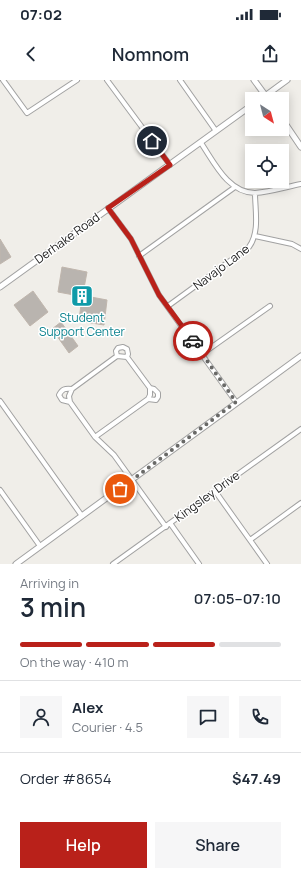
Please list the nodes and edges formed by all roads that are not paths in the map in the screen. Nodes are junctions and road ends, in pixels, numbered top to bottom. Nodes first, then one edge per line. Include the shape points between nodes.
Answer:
1 (3, 80) edge
2 (78, 80) edge
3 (108, 80) edge
4 (180, 80) edge
5 (254, 80) edge
6 (287, 80) edge
7 (261, 92) edge
8 (272, 92) edge
9 (245, 110) edge
10 (289, 128) edge
11 (216, 131) junction
12 (299, 140) edge
13 (200, 143) junction
14 (301, 147) edge
15 (170, 165) junction
16 (301, 184) edge
17 (235, 187) junction
18 (255, 193) junction
19 (108, 208) junction
20 (255, 236) junction
21 (301, 249) edge
22 (139, 256) junction
23 (0, 287) edge
24 (168, 306) junction
25 (270, 306) dead end
26 (202, 354) junction
27 (118, 356) junction
28 (301, 356) edge
29 (127, 357) junction
30 (150, 388) junction
31 (72, 389) junction
32 (148, 399) junction
33 (0, 401) edge
34 (70, 402) junction
35 (236, 402) junction
36 (301, 429) edge
37 (95, 437) junction
38 (132, 480) junction
39 (0, 490) edge
40 (215, 491) junction
41 (301, 503) edge
42 (82, 516) junction
43 (170, 523) junction
44 (166, 527) junction
45 (250, 540) junction
46 (40, 546) junction
47 (16, 564) edge
48 (113, 564) edge
49 (199, 564) edge
50 (267, 564) edge

1 - 2 street via 27,113
3 - 15 street
4 - 11 street
5 - 7 street
6 - 8 street
9 - 11 street, Derhake Road
10 - 12 street
11 - 13 street, Derhake Road
12 - 14 street
13 - 15 street, Derhake Road
13 - 17 street
15 - 19 street, Derhake Road
16 - 18 street
17 - 18 street
17 - 22 street
18 - 20 street, Navajo Lane
19 - 22 street via 131,239
19 - 23 street, Derhake Road
20 - 21 street via 292,244
20 - 24 street, Navajo Lane via 244,252
22 - 24 street via 159,295
24 - 26 street
25 - 26 street
26 - 35 street
27 - 29 street
27 - 29 street via 116,351 123,347 127,349
27 - 31 street
28 - 35 street
29 - 30 street
30 - 32 street
30 - 32 street via 158,393 158,397 156,400
31 - 34 street via 68,396
31 - 34 street via 66,388 59,395 62,400
32 - 37 street
33 - 42 street
34 - 37 street
35 - 38 street
36 - 40 street, Kingsley Drive
37 - 38 street via 114,455
38 - 42 street
38 - 44 street
39 - 46 street
40 - 43 street, Kingsley Drive
40 - 45 street
41 - 45 street
42 - 46 street
43 - 44 street, Kingsley Drive
43 - 49 street
44 - 48 street, Kingsley Drive
45 - 50 street
46 - 47 street

